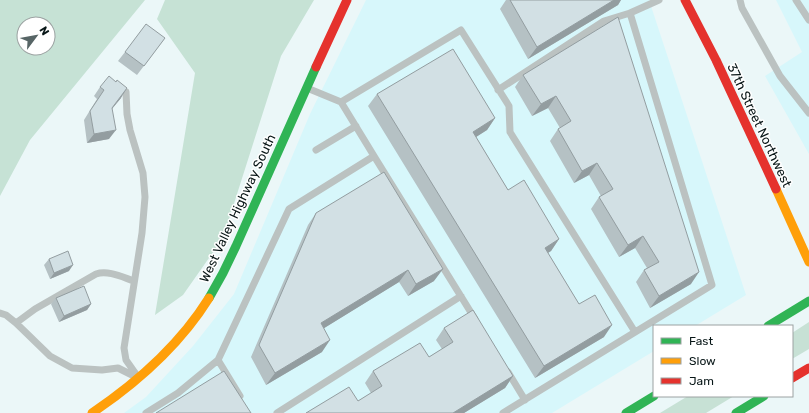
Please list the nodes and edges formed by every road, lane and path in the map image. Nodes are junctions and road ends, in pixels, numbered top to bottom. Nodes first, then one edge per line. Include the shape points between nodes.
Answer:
1 (347, 0) edge
2 (659, 0) edge
3 (685, 0) edge
4 (740, 0) edge
5 (796, 0) edge
6 (630, 13) junction
7 (809, 20) edge
8 (307, 88) junction
9 (498, 90) junction
10 (126, 92) edge
11 (341, 102) junction
12 (809, 113) edge
13 (356, 126) junction
14 (316, 150) dead end
15 (374, 156) junction
16 (809, 262) edge
17 (134, 281) junction
18 (461, 296) junction
19 (809, 301) edge
20 (0, 313) edge
21 (16, 323) junction
22 (770, 325) edge
23 (481, 329) edge
24 (635, 332) junction
25 (218, 360) junction
26 (505, 367) edge
27 (809, 368) edge
28 (793, 377) edge
29 (140, 379) junction
30 (653, 397) edge
31 (762, 397) edge
32 (242, 400) edge
33 (525, 400) junction
34 (92, 413) edge
35 (146, 413) edge
36 (276, 413) edge
37 (503, 413) edge
38 (626, 413) edge
39 (736, 413) edge

1 - 8 main road, West Valley Highway South
2 - 6 lane
3 - 16 main road, 37th Street Northwest via 716,60
4 - 12 lane via 780,76
5 - 7 lane
6 - 9 lane via 604,21
6 - 24 lane via 712,285
8 - 11 lane
8 - 29 main road, West Valley Highway South via 216,285 187,330
9 - 11 lane via 461,30
9 - 24 lane via 509,106 510,132
10 - 17 lane via 127,114 143,173 145,197
11 - 13 lane
13 - 14 lane
13 - 15 lane
15 - 18 lane
15 - 25 lane via 289,208
17 - 21 lane via 107,273 96,274 35,309
17 - 29 lane via 124,348 126,360
18 - 23 lane
18 - 36 lane
19 - 22 main road
20 - 21 lane
21 - 29 lane via 50,356 72,368 118,368
24 - 33 lane
25 - 32 lane
25 - 35 lane via 178,393
26 - 33 lane
27 - 28 main road
29 - 34 main road, West Valley Highway South
30 - 38 main road
31 - 39 main road
33 - 37 lane

